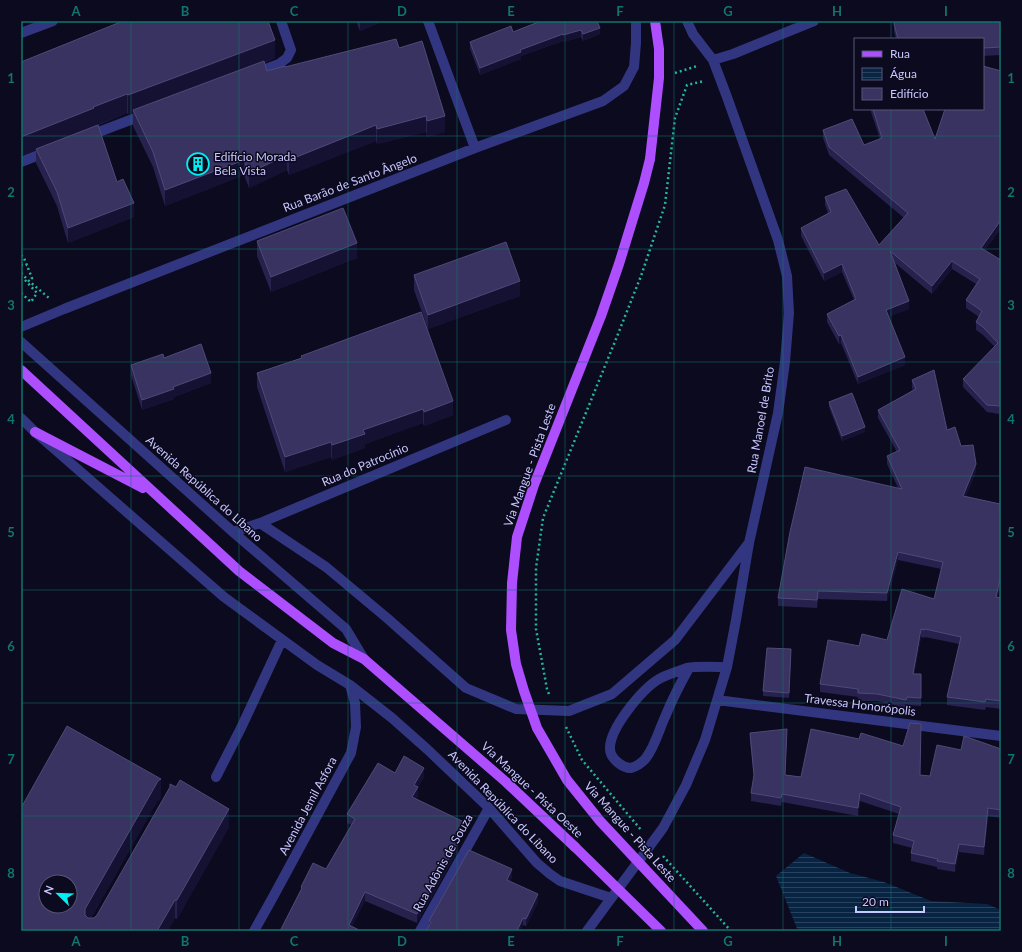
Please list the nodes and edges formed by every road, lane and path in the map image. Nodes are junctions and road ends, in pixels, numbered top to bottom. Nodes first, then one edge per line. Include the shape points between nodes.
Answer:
1 (53, 21) edge
2 (281, 21) edge
3 (428, 21) edge
4 (636, 21) edge
5 (655, 21) edge
6 (687, 21) edge
7 (814, 21) edge
8 (21, 33) edge
9 (713, 60) junction
10 (249, 75) edge
11 (659, 78) junction
12 (705, 81) dead end
13 (154, 111) edge
14 (80, 139) edge
15 (58, 148) edge
16 (475, 148) junction
17 (21, 162) edge
18 (21, 255) edge
19 (21, 265) edge
20 (27, 265) junction
21 (21, 274) edge
22 (28, 282) junction
23 (21, 293) edge
24 (64, 309) junction
25 (21, 327) edge
26 (21, 342) edge
27 (21, 370) edge
28 (21, 418) edge
29 (506, 420) dead end
30 (35, 432) junction
31 (155, 494) junction
32 (260, 522) junction
33 (232, 532) junction
34 (749, 543) junction
35 (282, 640) junction
36 (364, 659) junction
37 (727, 666) junction
38 (689, 668) junction
39 (380, 674) joint
40 (350, 685) junction
41 (550, 696) dead end
42 (717, 700) junction
43 (564, 724) dead end
44 (1001, 736) edge
45 (216, 777) dead end
46 (489, 808) junction
47 (647, 836) dead end
48 (662, 854) dead end
49 (611, 898) junction
50 (254, 931) edge
51 (420, 931) edge
52 (587, 931) edge
53 (661, 931) edge
54 (703, 931) edge
55 (731, 931) edge

1 - 8 street
2 - 10 street via 291,50 287,58 279,64
3 - 16 street
4 - 16 street, Rua Barão de Santo Ângelo via 634,67 624,86 604,101
5 - 11 main road via 659,49
6 - 9 street, Rua Manoel de Brito
7 - 9 street
9 - 11 path
9 - 34 street, Rua Manoel de Brito via 778,240 787,276 789,313 778,413
11 - 54 main road, Via Mangue - Pista Leste, bridge via 650,159 619,264 516,537 511,630 516,664 537,728 567,780 600,821
12 - 41 path via 687,85 676,118 665,205 641,276 543,518 536,568 536,629
13 - 14 street
15 - 17 street
16 - 24 street, Rua Barão de Santo Ângelo
18 - 20 path
19 - 20 path
20 - 22 path via 32,278
21 - 22 path
22 - 23 path via 37,293 31,302
22 - 24 path
24 - 25 street, Rua Barão de Santo Ângelo
26 - 33 street, Avenida República do Líbano
27 - 31 main road, Avenida República do Líbano
28 - 30 street, Avenida República do Líbano
29 - 32 street, Rua do Patrocínio
30 - 31 main road
30 - 35 street, Avenida República do Líbano via 224,597
31 - 36 main road, Avenida República do Líbano via 239,571 333,644
32 - 33 street, Rua do Patrocínio
32 - 34 street via 326,567 466,688 516,710 569,711 612,694 675,640
33 - 36 street, Avenida República do Líbano via 346,630
34 - 37 street, Rua Manoel de Brito
35 - 40 street, Avenida República do Líbano
35 - 45 street
36 - 39 main road, Avenida República do Líbano
37 - 38 street
37 - 42 street, Rua Manoel de Brito
38 - 38 street via 660,679 648,687 624,714 611,739 612,757 631,768 645,758
39 - 53 main road, Via Mangue - Pista Oeste, bridge via 506,782
40 - 46 street, Avenida República do Líbano via 392,718
40 - 50 street, Avenida Jemil Asfora via 355,703 356,727 351,753
42 - 44 street, Travessa Honorópolis
42 - 49 street, Rua Manoel de Brito via 705,740 686,785 663,828
43 - 47 path via 582,760
46 - 49 street, Avenida República do Líbano via 537,863 550,874 560,881
46 - 51 street, Rua Adônis de Souza
48 - 55 path
49 - 52 street, Rua Manoel de Brito

